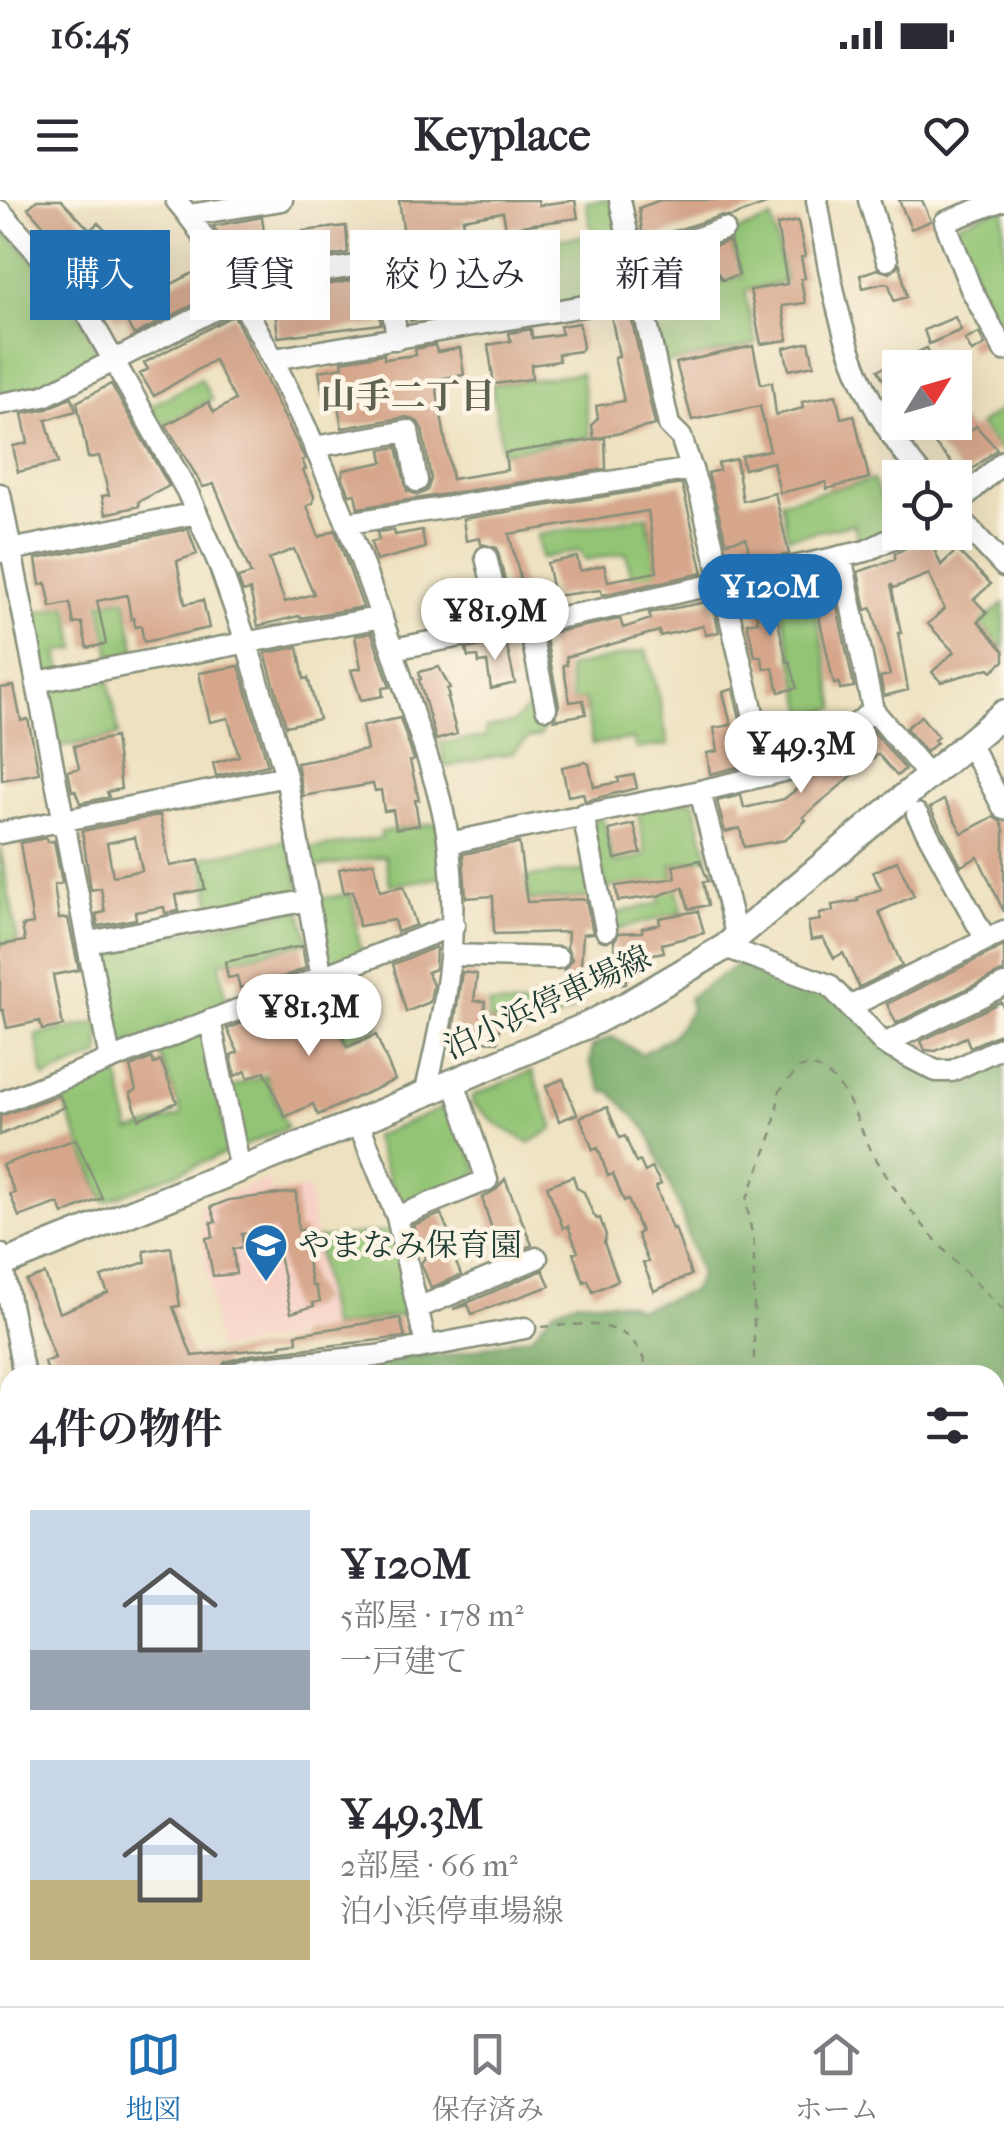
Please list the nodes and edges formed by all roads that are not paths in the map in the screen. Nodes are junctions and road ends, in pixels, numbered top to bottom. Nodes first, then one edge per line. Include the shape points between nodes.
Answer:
1 (282, 200) edge
2 (620, 200) edge
3 (816, 200) edge
4 (869, 200) edge
5 (1004, 200) edge
6 (183, 208) edge
7 (0, 212) edge
8 (724, 229) dead end
9 (197, 230) edge
10 (627, 230) edge
11 (720, 230) edge
12 (887, 260) dead end
13 (330, 272) edge
14 (580, 306) edge
15 (190, 317) edge
16 (252, 320) edge
17 (648, 320) edge
18 (397, 338) junction
19 (1004, 350) edge
20 (274, 358) junction
21 (114, 361) junction
22 (0, 404) edge
23 (314, 448) junction
24 (910, 460) edge
25 (1004, 462) edge
26 (692, 469) junction
27 (417, 481) dead end
28 (972, 493) edge
29 (0, 494) edge
30 (197, 513) junction
31 (348, 523) junction
32 (972, 529) edge
33 (882, 543) edge
34 (5, 551) edge
35 (841, 556) junction
36 (486, 558) dead end
37 (1004, 566) edge
38 (722, 580) junction
39 (382, 617) junction
40 (529, 623) junction
41 (504, 628) junction
42 (247, 644) junction
43 (393, 649) junction
44 (36, 682) junction
45 (546, 708) dead end
46 (872, 710) junction
47 (1004, 714) edge
48 (970, 744) junction
49 (768, 775) junction
50 (286, 776) junction
51 (930, 777) junction
52 (999, 786) edge
53 (700, 791) junction
54 (1004, 809) edge
55 (584, 814) junction
56 (917, 814) dead end
57 (64, 820) junction
58 (0, 832) edge
59 (449, 843) junction
60 (309, 900) junction
61 (454, 926) junction
62 (606, 930) dead end
63 (995, 936) edge
64 (89, 942) junction
65 (731, 942) junction
66 (453, 955) junction
67 (558, 958) dead end
68 (322, 978) junction
69 (1004, 985) edge
70 (851, 1006) junction
71 (210, 1020) junction
72 (884, 1044) junction
73 (1004, 1046) edge
74 (110, 1059) junction
75 (454, 1082) junction
76 (425, 1094) junction
77 (0, 1103) edge
78 (358, 1122) junction
79 (240, 1170) junction
80 (398, 1216) junction
81 (537, 1258) dead end
82 (1, 1261) edge
83 (418, 1308) junction
84 (525, 1328) road end
85 (426, 1346) junction
86 (22, 1365) edge
87 (284, 1365) edge

1 - 6 street
2 - 10 street
3 - 24 street via 834,304 860,382
4 - 12 street
5 - 19 street via 944,222
6 - 9 street
7 - 21 street via 79,299
8 - 11 street
13 - 18 street via 386,261
14 - 18 street
15 - 21 street
16 - 20 street
17 - 26 street via 669,425
18 - 20 street
20 - 23 street
21 - 22 street via 44,396
21 - 30 street
23 - 27 street via 408,431
23 - 31 street
25 - 28 street
26 - 31 street
26 - 38 street
29 - 34 street
30 - 34 street
30 - 42 street
31 - 39 street
32 - 37 street
33 - 35 street
34 - 44 street
35 - 38 street
35 - 46 street
36 - 41 street
38 - 40 street
38 - 49 street
39 - 42 street
39 - 43 street
40 - 41 street
40 - 45 street
41 - 43 street
42 - 44 street
42 - 50 street
43 - 59 street
44 - 57 street
46 - 49 street via 808,765
46 - 51 street
47 - 48 main road, 泊小浜停車場線
48 - 51 main road, 泊小浜停車場線
48 - 52 street
49 - 53 street
50 - 57 street
50 - 60 street
51 - 65 main road, 泊小浜停車場線
52 - 54 street
53 - 55 street
53 - 65 street
55 - 59 street
55 - 62 street
56 - 63 street
57 - 58 street
57 - 64 street
59 - 61 street
60 - 64 street
60 - 68 street
61 - 66 street
61 - 68 street
63 - 70 street
64 - 74 street
65 - 70 street via 829,985
65 - 75 main road, 泊小浜停車場線 via 588,1026
66 - 67 street
66 - 76 street
68 - 71 street
69 - 72 street
70 - 72 street
71 - 74 street
71 - 79 street
72 - 73 street via 936,1071 952,1071
74 - 77 street
75 - 76 main road, 泊小浜停車場線
75 - 80 street via 487,1180
76 - 78 main road, 泊小浜停車場線
78 - 79 main road, 泊小浜停車場線
78 - 80 street
79 - 82 main road, 泊小浜停車場線
80 - 83 street
81 - 83 street
82 - 86 street
83 - 85 street
84 - 85 street
85 - 87 street

